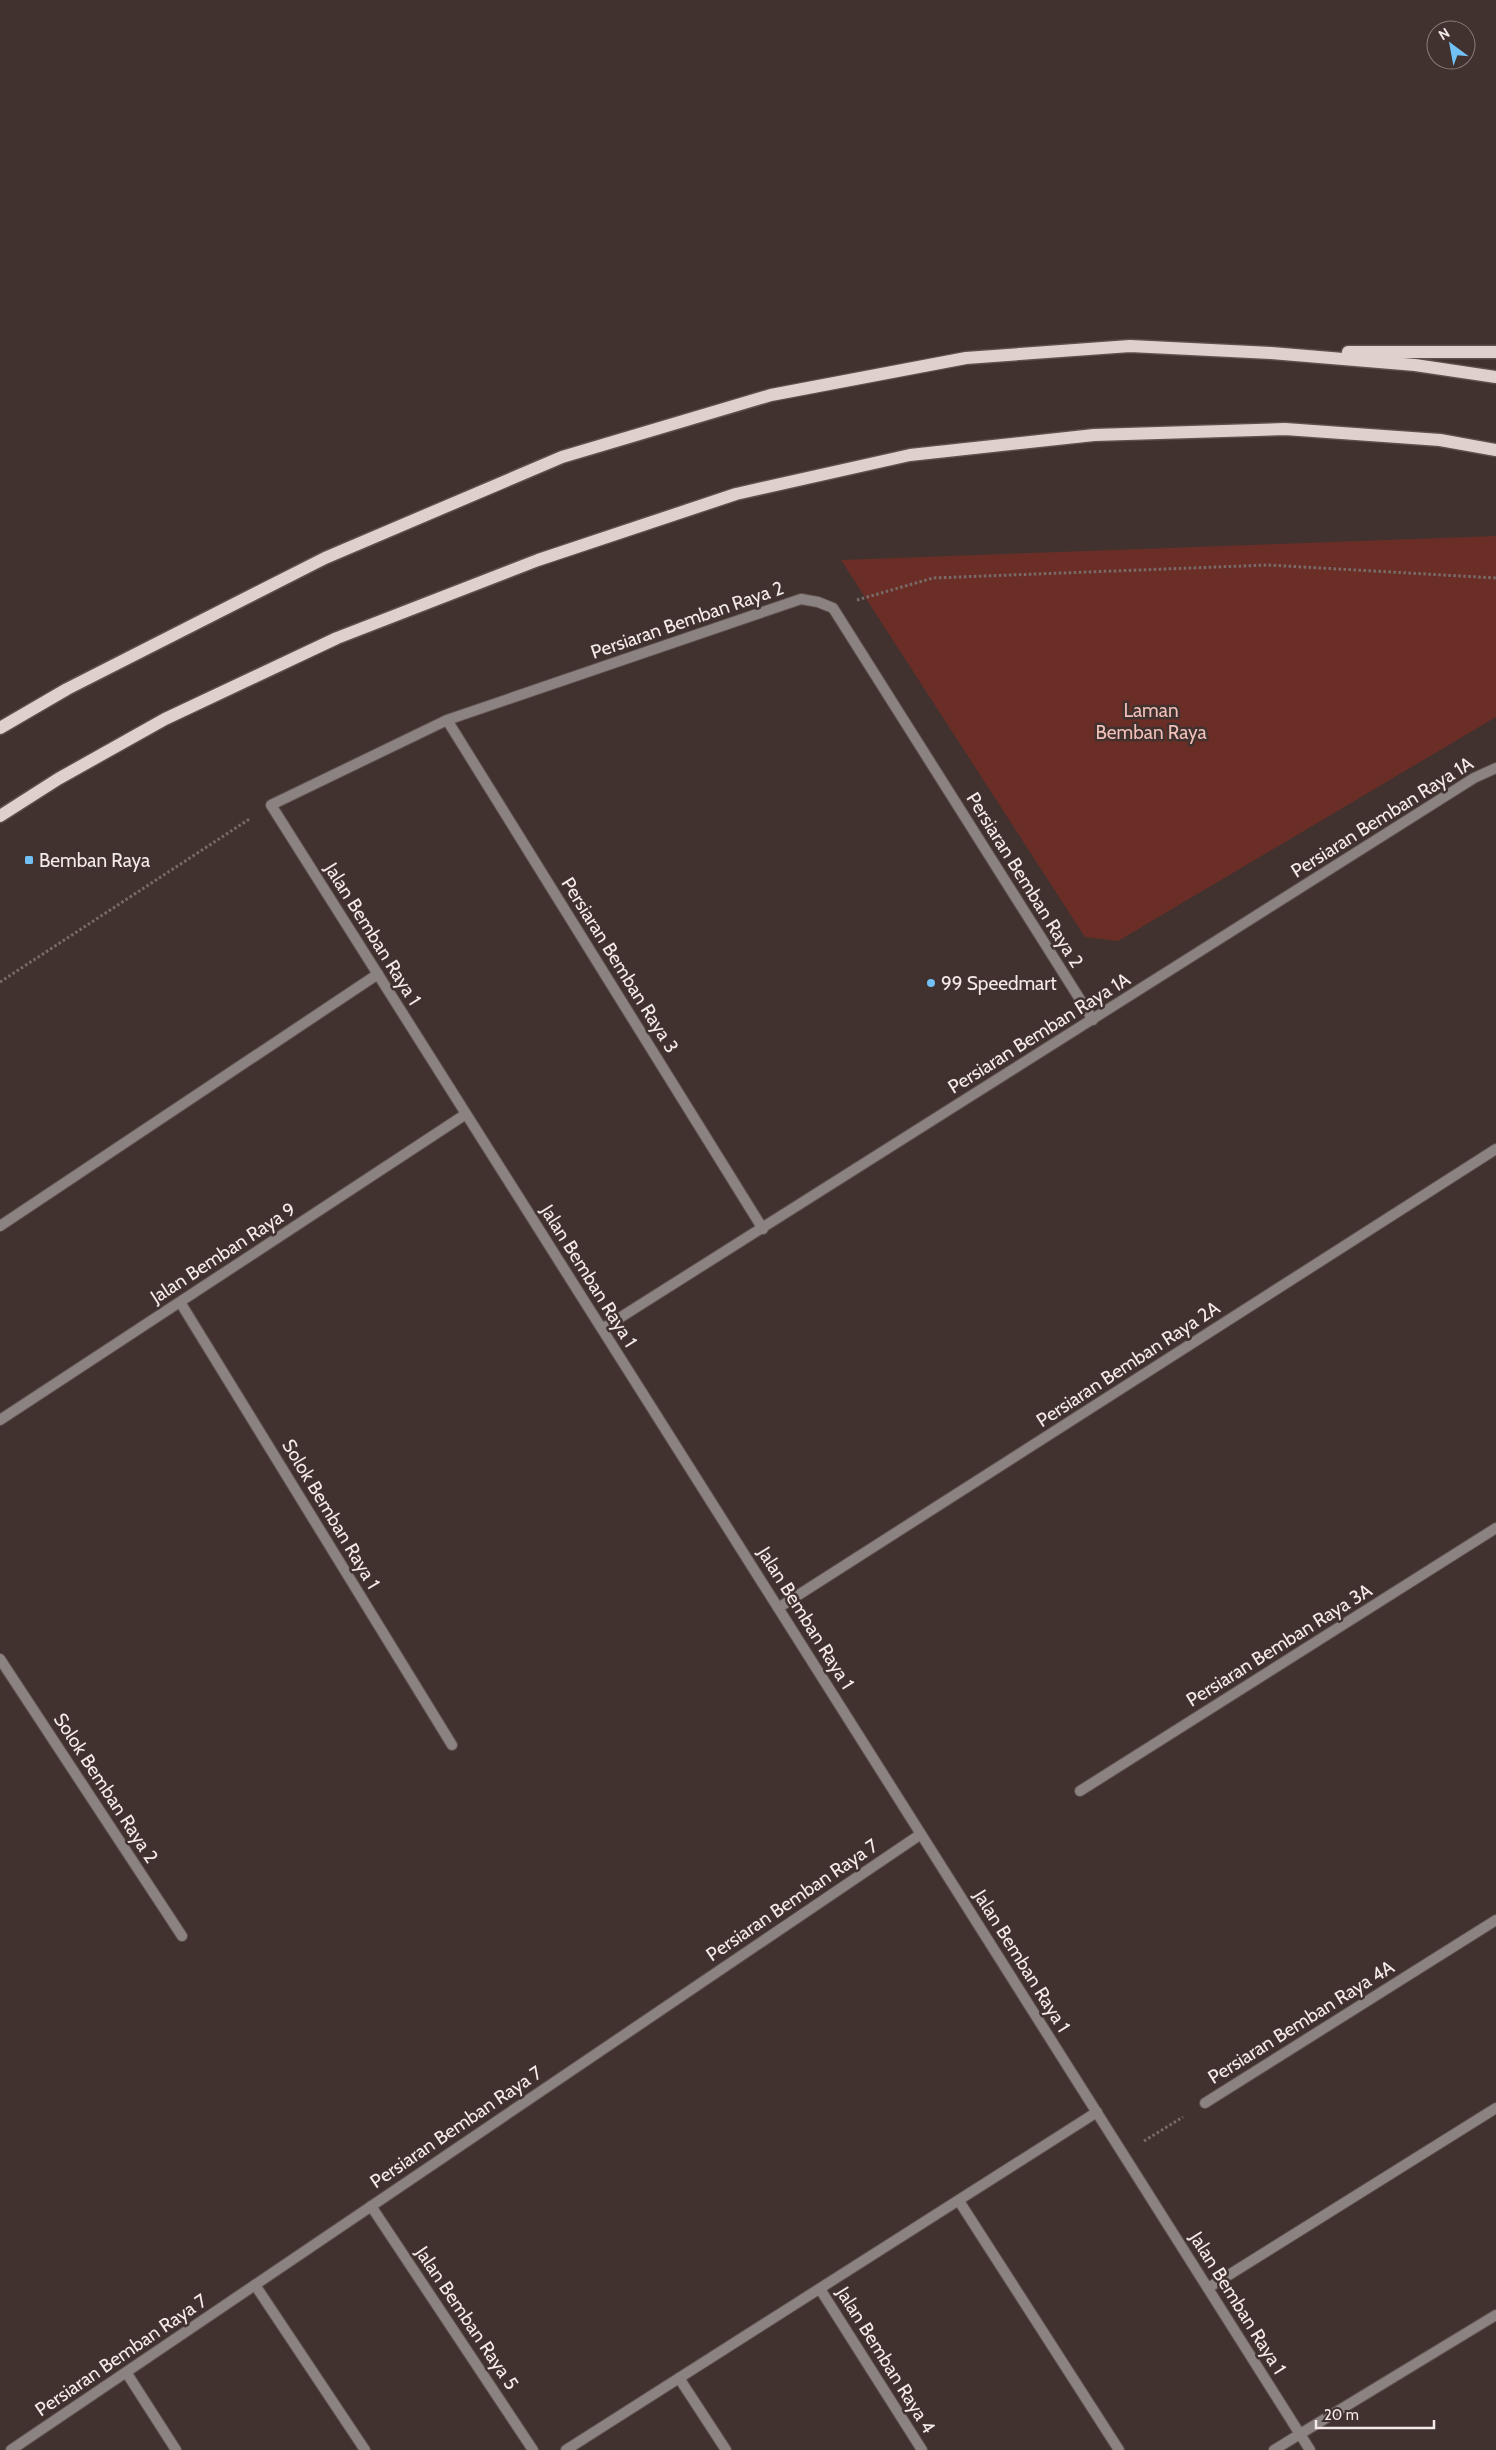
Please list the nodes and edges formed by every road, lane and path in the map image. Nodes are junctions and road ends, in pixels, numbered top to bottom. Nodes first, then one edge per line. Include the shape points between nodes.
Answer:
1 (1270, 352) junction
2 (1496, 352) edge
3 (1496, 378) edge
4 (1496, 450) edge
5 (1496, 578) edge
6 (833, 608) junction
7 (447, 720) junction
8 (0, 728) edge
9 (1496, 768) edge
10 (271, 805) junction
11 (0, 816) edge
12 (378, 974) junction
13 (0, 982) edge
14 (1093, 1020) junction
15 (466, 1114) junction
16 (1496, 1149) edge
17 (0, 1226) edge
18 (762, 1229) junction
19 (180, 1302) junction
20 (602, 1329) junction
21 (0, 1420) edge
22 (1496, 1528) edge
23 (778, 1608) junction
24 (0, 1659) edge
25 (452, 1745) dead end
26 (1080, 1791) dead end
27 (921, 1834) junction
28 (1496, 1920) edge
29 (182, 1936) dead end
30 (1205, 2103) joint
31 (1496, 2108) edge
32 (1096, 2112) junction
33 (1124, 2154) junction
34 (959, 2200) junction
35 (371, 2206) junction
36 (255, 2285) junction
37 (1208, 2288) junction
38 (820, 2289) junction
39 (1496, 2315) edge
40 (126, 2372) junction
41 (679, 2378) junction
42 (1300, 2434) junction
43 (11, 2450) edge
44 (176, 2450) edge
45 (365, 2450) edge
46 (534, 2450) edge
47 (566, 2450) edge
48 (726, 2450) edge
49 (922, 2450) edge
50 (1119, 2450) edge
51 (1274, 2450) edge
52 (1310, 2450) edge

1 - 2 main road
1 - 3 main road via 1415,365
1 - 8 main road via 1130,346 966,358 762,398 562,457 325,558 67,689
4 - 11 main road via 1440,440 1285,429 1094,435 910,455 736,494 538,560 337,638 165,718
5 - 6 path via 1268,565 933,578
6 - 7 street, Persiaran Bemban Raya 2 via 801,600
6 - 14 street, Persiaran Bemban Raya 2
7 - 10 street, Persiaran Bemban Raya 2
7 - 18 street, Persiaran Bemban Raya 3
9 - 14 street, Persiaran Bemban Raya 1A via 1474,778
10 - 12 street, Jalan Bemban Raya 1
10 - 13 path
12 - 15 street, Jalan Bemban Raya 1
12 - 17 street
14 - 18 street, Persiaran Bemban Raya 1A
15 - 19 street, Jalan Bemban Raya 9
15 - 20 street, Jalan Bemban Raya 1
16 - 23 street, Persiaran Bemban Raya 2A
18 - 20 street, Persiaran Bemban Raya 1A
19 - 21 street, Jalan Bemban Raya 9
19 - 25 street, Solok Bemban Raya 1
20 - 23 street, Jalan Bemban Raya 1
22 - 26 street, Persiaran Bemban Raya 3A
23 - 27 street, Jalan Bemban Raya 1
24 - 29 street, Solok Bemban Raya 2
27 - 32 street, Jalan Bemban Raya 1
27 - 35 street, Persiaran Bemban Raya 7
28 - 30 street, Persiaran Bemban Raya 4A
30 - 33 path, Persiaran Bemban Raya 4A
31 - 37 street
32 - 33 street, Jalan Bemban Raya 1
32 - 34 street
33 - 37 street, Jalan Bemban Raya 1
34 - 38 street
34 - 50 street
35 - 36 street, Persiaran Bemban Raya 7
35 - 46 street, Jalan Bemban Raya 5
36 - 40 street, Persiaran Bemban Raya 7
36 - 45 street
37 - 42 street, Jalan Bemban Raya 1
38 - 41 street
38 - 49 street, Jalan Bemban Raya 4
39 - 42 street
40 - 43 street, Persiaran Bemban Raya 7
40 - 44 street
41 - 47 street
41 - 48 street
42 - 51 street
42 - 52 street, Jalan Bemban Raya 1

